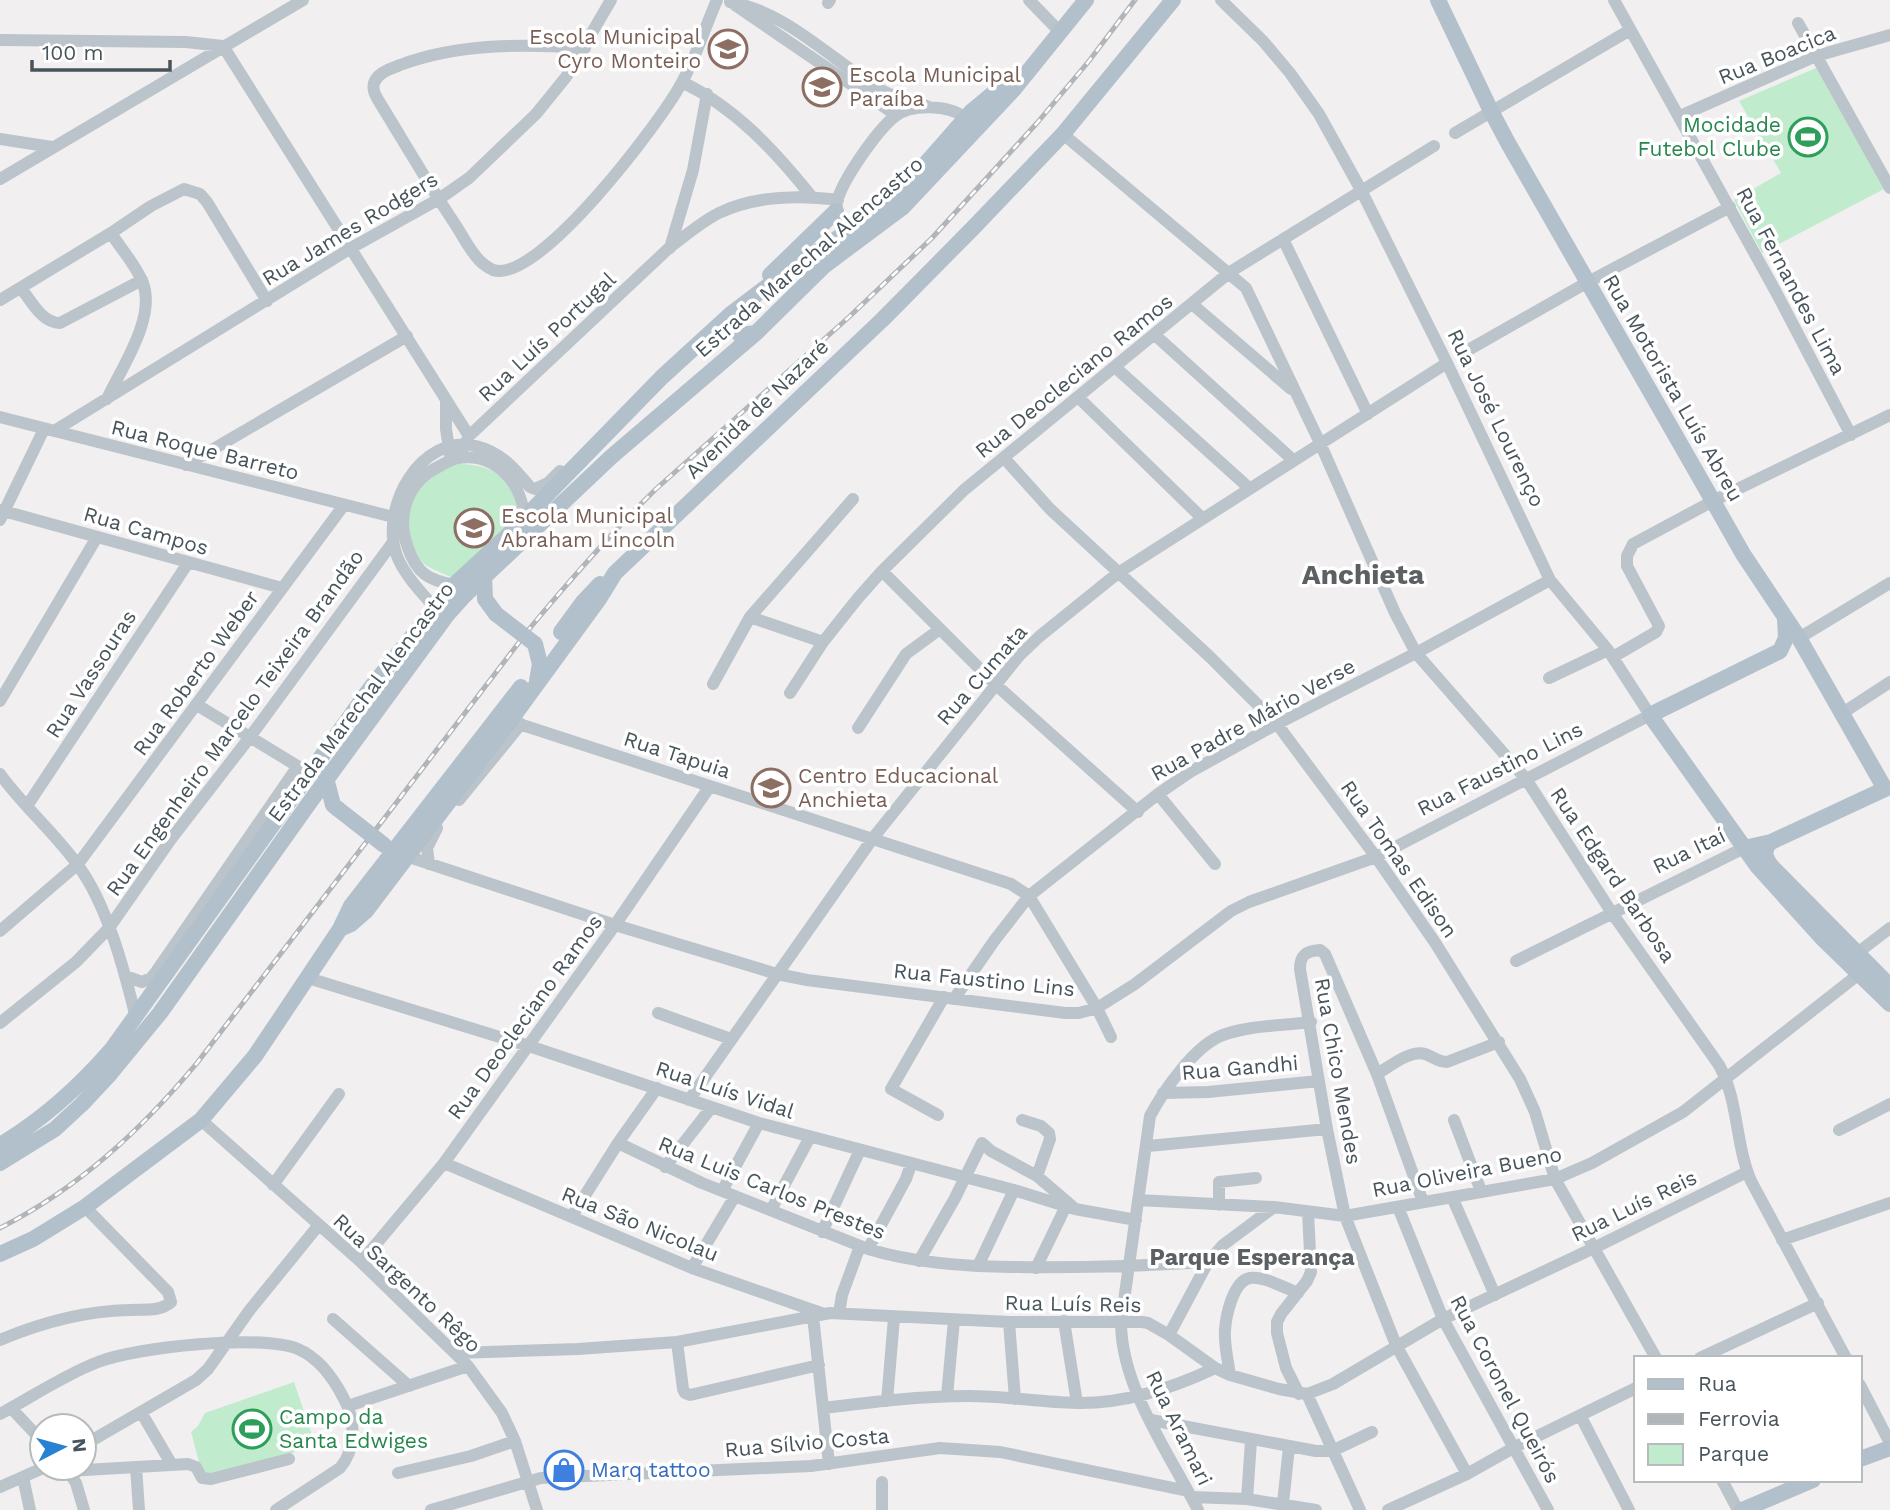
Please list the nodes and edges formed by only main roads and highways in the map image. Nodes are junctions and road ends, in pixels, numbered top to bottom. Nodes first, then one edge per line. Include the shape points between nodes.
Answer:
1 (1077, 0) edge
2 (1086, 0) edge
3 (1173, 0) edge
4 (1438, 0) edge
5 (1058, 31) junction
6 (965, 118) junction
7 (971, 137) junction
8 (837, 205) road end
9 (752, 297) junction
10 (732, 313) junction
11 (757, 333) junction
12 (692, 351) junction
13 (712, 371) junction
14 (615, 573) junction
15 (484, 575) junction
16 (1785, 619) junction
17 (559, 636) junction
18 (536, 645) junction
19 (1780, 651) junction
20 (540, 664) junction
21 (1814, 668) junction
22 (536, 684) junction
23 (1650, 715) joint
24 (332, 741) junction
25 (326, 782) junction
26 (1886, 785) edge
27 (307, 806) junction
28 (336, 807) junction
29 (1771, 842) junction
30 (394, 848) junction
31 (1744, 848) junction
32 (340, 929) junction
33 (1890, 986) edge
34 (1890, 1004) edge
35 (0, 1145) edge
36 (0, 1163) edge
37 (0, 1254) edge
38 (1890, 1445) edge
39 (1862, 1458) edge
40 (1808, 1482) edge
41 (1740, 1510) edge

1 - 5 main road, Estrada Marechal Alencastro
2 - 5 main road, Estrada Marechal Alencastro
3 - 14 main road, Avenida de Nazaré via 1063,134 883,319
4 - 16 main road, Rua Motorista Luís Abreu via 1491,111
5 - 6 main road, Estrada Marechal Alencastro
5 - 7 main road, Estrada Marechal Alencastro
6 - 7 main road
6 - 9 main road, Estrada Marechal Alencastro via 897,196
7 - 11 main road, Estrada Marechal Alencastro via 903,207 824,266
8 - 9 main road
9 - 10 main road, Estrada Marechal Alencastro
10 - 11 main road via 740,335
10 - 12 main road, Estrada Marechal Alencastro
11 - 13 main road, Estrada Marechal Alencastro
12 - 13 main road via 711,354
12 - 24 main road, Estrada Marechal Alencastro via 454,585
13 - 15 main road, Estrada Marechal Alencastro
14 - 17 main road via 583,602
14 - 22 main road, Avenida de Nazaré
15 - 18 main road, bridge via 485,599 496,614
15 - 25 main road, Estrada Marechal Alencastro via 447,615
16 - 19 main road via 1786,638
16 - 21 main road, Rua Motorista Luís Abreu
17 - 18 main road
17 - 20 main road
18 - 20 main road
19 - 21 main road
19 - 23 main road, Rua Faustino Lins
20 - 22 main road
20 - 30 main road
21 - 26 main road, Rua Motorista Luís Abreu
22 - 30 main road, Avenida de Nazaré via 515,722 426,831
23 - 31 main road, Rua José Lourenço
24 - 25 main road
24 - 35 main road, Estrada Marechal Alencastro via 304,770 136,1018 97,1066 62,1103
25 - 27 main road, Estrada Marechal Alencastro
25 - 28 main road
26 - 29 main road, Rua Itaí
27 - 28 main road
27 - 36 main road, Estrada Marechal Alencastro via 160,1013 110,1074 55,1129
28 - 30 main road, bridge
29 - 31 main road, Rua Itaí
29 - 33 main road via 1765,853 1770,864
30 - 32 main road via 351,906
30 - 32 main road via 366,911
31 - 34 main road, Rua José Lourenço via 1782,895
32 - 37 main road via 255,1056 201,1120 85,1207
38 - 39 main road
40 - 41 main road

